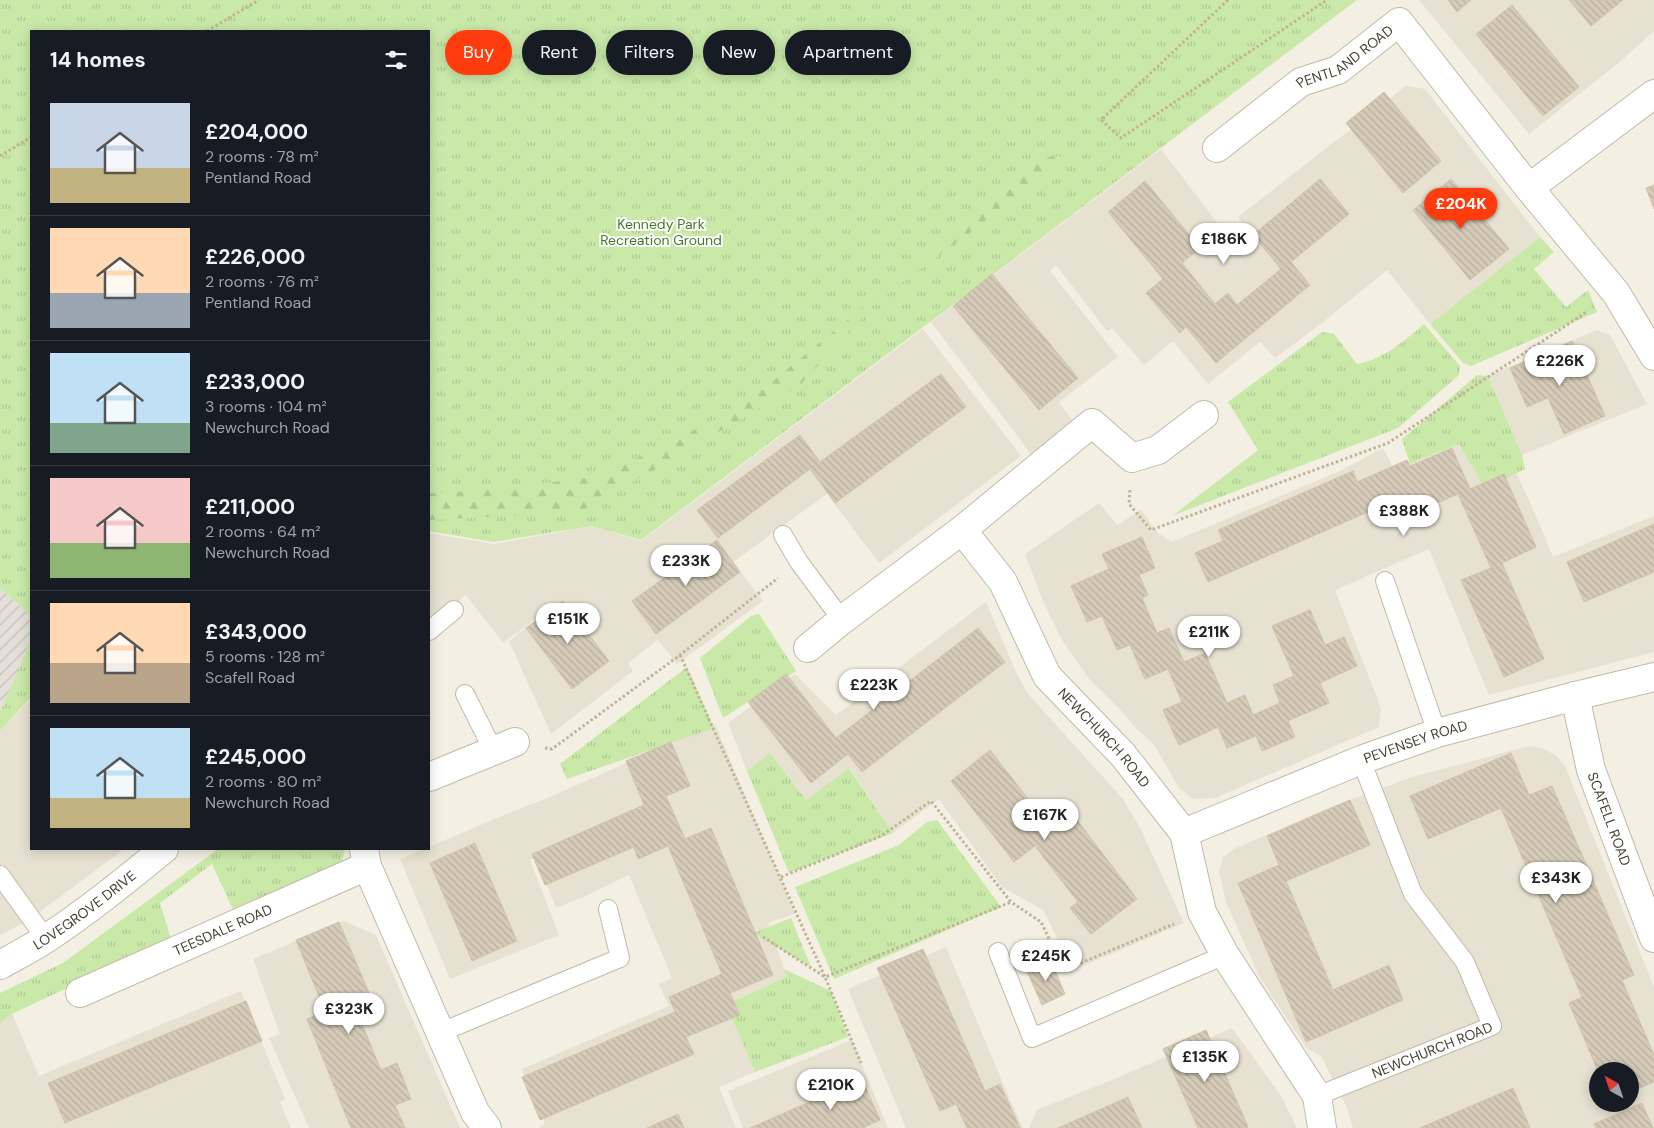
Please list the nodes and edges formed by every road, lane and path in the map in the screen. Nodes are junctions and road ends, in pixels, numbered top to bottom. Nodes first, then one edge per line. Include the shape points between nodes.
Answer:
1 (259, 0) edge
2 (1228, 0) edge
3 (1327, 0) edge
4 (209, 30) edge
5 (1654, 94) edge
6 (30, 138) edge
7 (1217, 148) dead end
8 (0, 156) edge
9 (1529, 188) junction
10 (1616, 293) junction
11 (1651, 346) edge
12 (1204, 415) dead end
13 (1132, 458) junction
14 (962, 530) junction
15 (783, 535) dead end
16 (799, 562) junction
17 (1385, 581) dead end
18 (454, 610) dead end
19 (842, 620) junction
20 (430, 630) edge
21 (808, 648) dead end
22 (680, 655) junction
23 (1654, 678) edge
24 (465, 694) dead end
25 (1575, 696) junction
26 (1437, 733) junction
27 (504, 746) junction
28 (1361, 760) junction
29 (430, 777) edge
30 (1184, 833) junction
31 (163, 850) edge
32 (366, 858) edge
33 (0, 875) edge
34 (781, 877) junction
35 (1011, 902) junction
36 (608, 909) dead end
37 (1202, 912) junction
38 (763, 937) dead end
39 (46, 938) junction
40 (1654, 938) edge
41 (998, 952) dead end
42 (1225, 955) junction
43 (0, 965) edge
44 (825, 977) junction
45 (80, 993) dead end
46 (439, 1033) junction
47 (862, 1063) dead end
48 (1317, 1096) junction
49 (486, 1128) edge
50 (1322, 1128) edge

1 - 4 path
2 - 3 path via 1102,120 1120,138
5 - 9 street
6 - 8 path
7 - 9 street, PENTLAND ROAD via 1301,82 1338,70 1399,22
9 - 10 street, PENTLAND ROAD
10 - 11 street, PENTLAND ROAD
10 - 13 path via 1388,443 1151,530 1129,504
12 - 13 street via 1158,450
13 - 14 street via 1092,423
14 - 19 street
14 - 30 street, NEWCHURCH ROAD via 1002,582 1047,676 1123,755
15 - 16 lane
16 - 19 lane
16 - 22 path
17 - 26 lane
18 - 20 lane
19 - 21 street
22 - 27 path via 552,750
22 - 34 path
23 - 25 street, PEVENSEY ROAD
24 - 27 lane
25 - 26 street, PEVENSEY ROAD
25 - 40 street, SCAFELL ROAD via 1591,770
26 - 28 street, PEVENSEY ROAD
27 - 29 street
28 - 30 street, PEVENSEY ROAD
28 - 48 lane, NEWCHURCH ROAD via 1413,894 1465,962 1492,1026
30 - 37 street, NEWCHURCH ROAD
31 - 39 street, LOVEGROVE DRIVE via 81,915
32 - 45 street, TEESDALE ROAD
32 - 46 street, TEESDALE ROAD
33 - 39 lane
34 - 35 path via 882,836 931,801
34 - 44 path
35 - 37 path via 1041,922 1064,970
35 - 44 path
36 - 46 lane via 620,958
37 - 42 street, NEWCHURCH ROAD
38 - 44 path
39 - 43 street, LOVEGROVE DRIVE
41 - 42 lane via 1032,1038
42 - 48 street, NEWCHURCH ROAD
44 - 47 path
46 - 49 street, TEESDALE ROAD via 475,1112
48 - 50 street, NEWCHURCH ROAD

